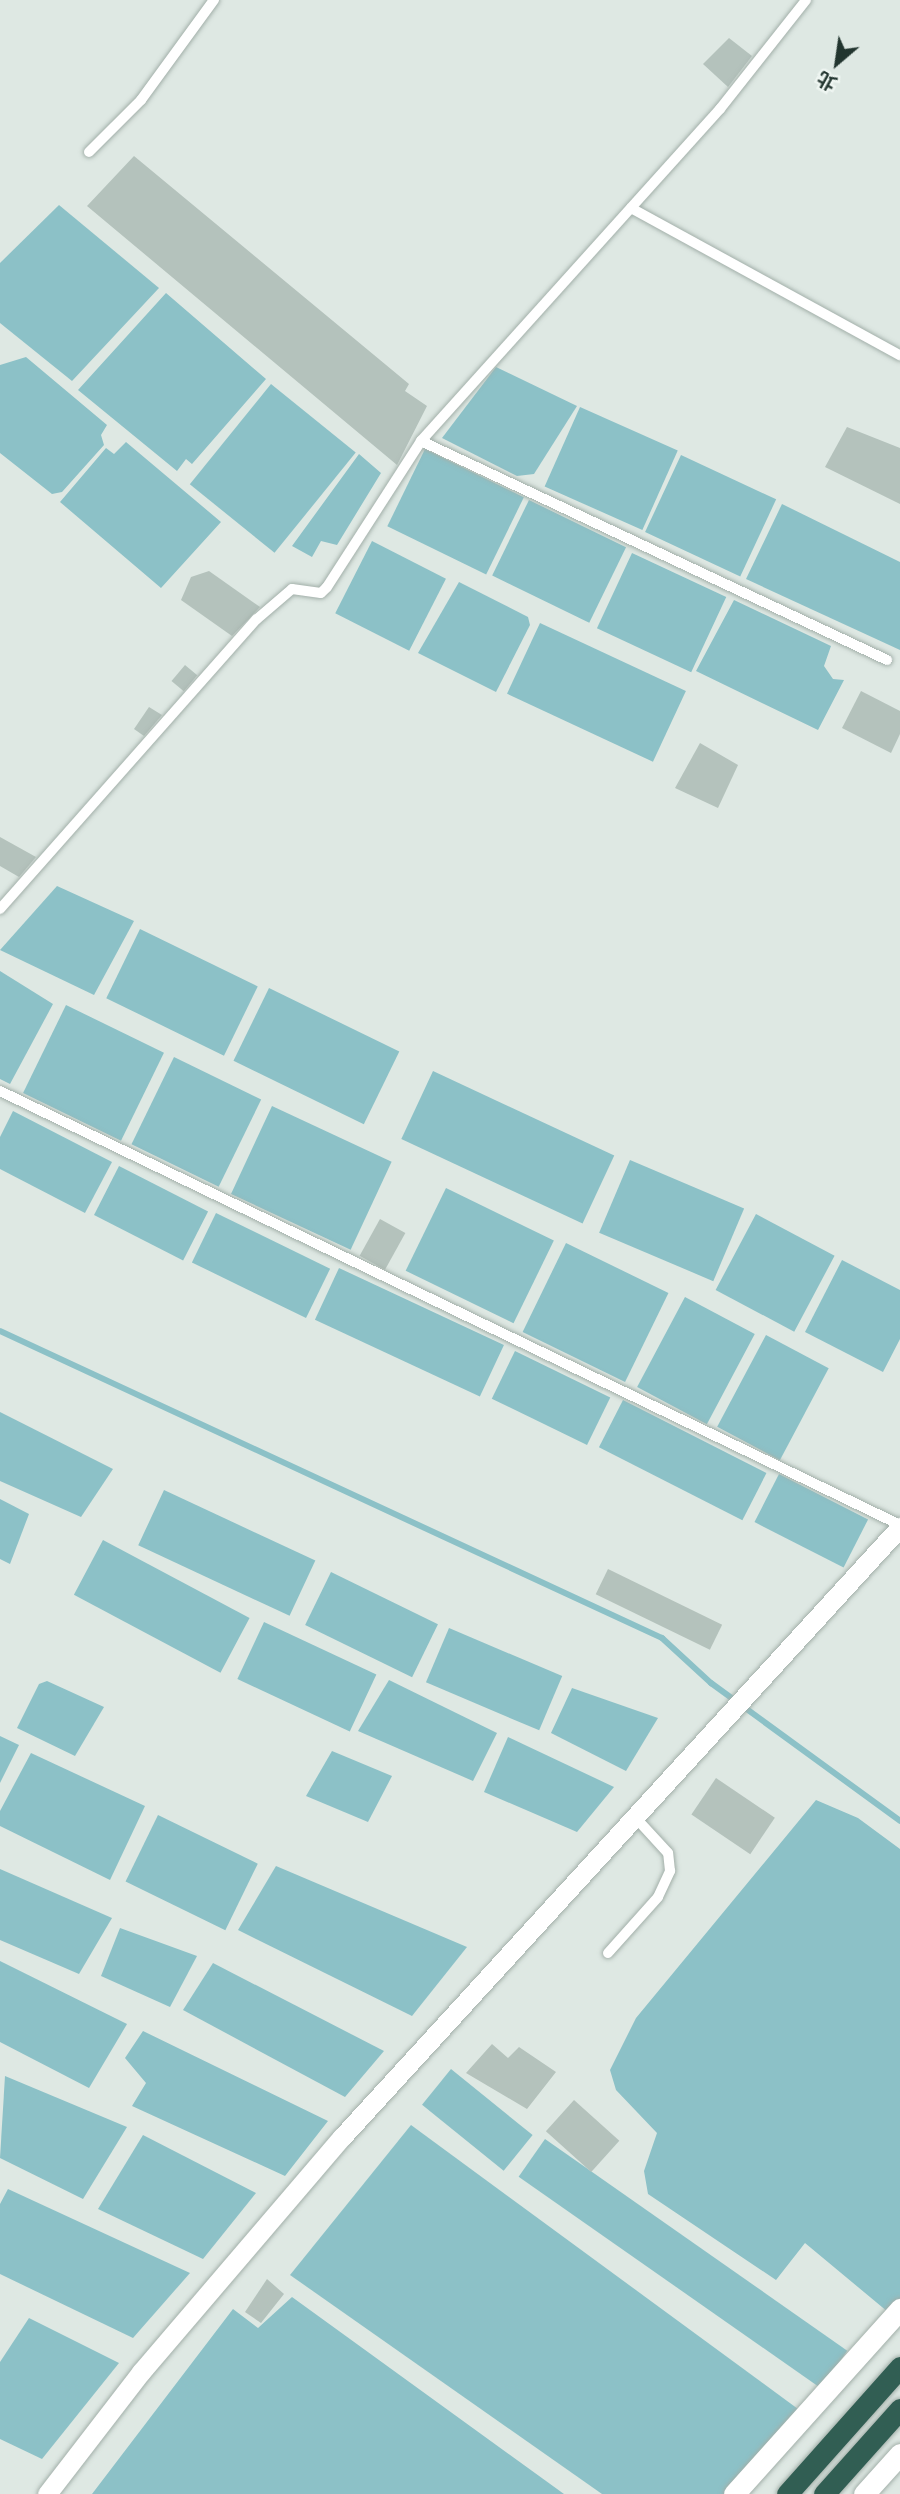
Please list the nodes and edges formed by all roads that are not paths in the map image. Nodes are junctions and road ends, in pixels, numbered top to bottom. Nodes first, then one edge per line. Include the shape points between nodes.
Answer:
1 (214, 0) edge
2 (806, 0) edge
3 (89, 152) dead end
4 (631, 208) junction
5 (900, 355) edge
6 (421, 442) junction
7 (887, 660) dead end
8 (0, 909) edge
9 (0, 1091) edge
10 (900, 1526) edge
11 (634, 1816) junction
12 (608, 1952) dead end
13 (900, 2309) edge
14 (900, 2367) edge
15 (900, 2409) edge
16 (900, 2454) edge
17 (47, 2494) edge
18 (734, 2494) edge
19 (787, 2494) edge
20 (824, 2494) edge
21 (864, 2494) edge

1 - 3 lane via 141,100
2 - 4 lane
4 - 5 lane
4 - 6 lane via 602,236 575,275 490,359
6 - 7 lane
6 - 8 lane via 327,587 321,593 292,589 257,620
9 - 10 lane
10 - 11 street
11 - 12 lane via 668,1853 670,1871 658,1897
11 - 17 street via 342,2137 141,2372
13 - 18 street
14 - 19 highway
15 - 20 highway
16 - 21 street

